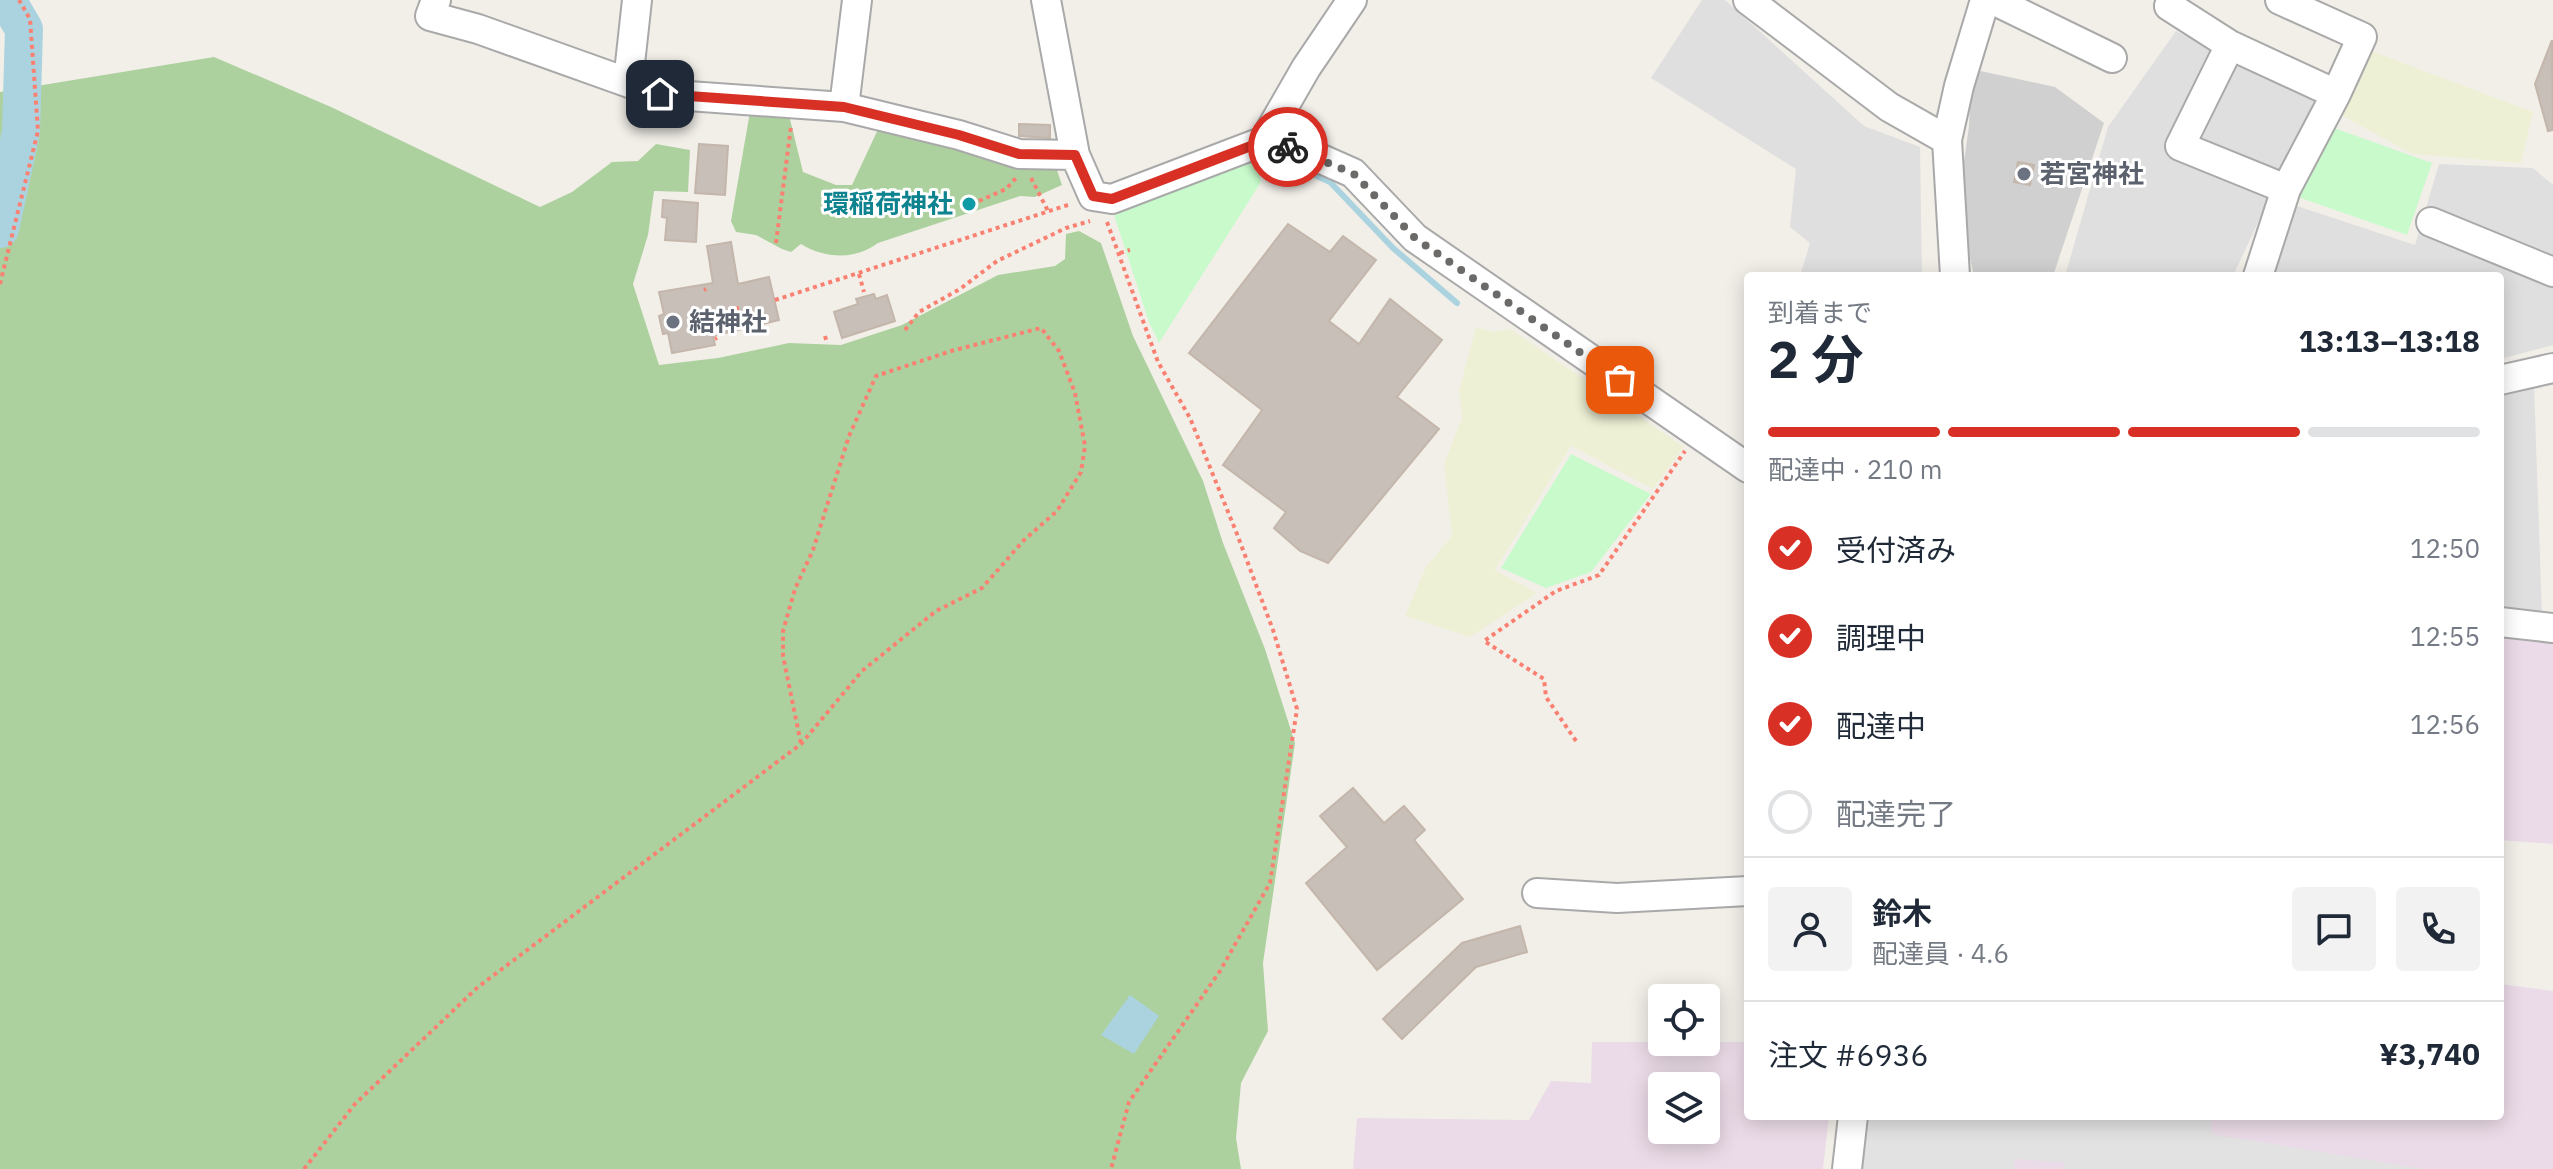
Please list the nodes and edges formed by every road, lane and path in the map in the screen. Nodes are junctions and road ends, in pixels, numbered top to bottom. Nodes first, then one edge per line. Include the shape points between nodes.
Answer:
1 (19, 0) edge
2 (436, 0) edge
3 (637, 0) edge
4 (857, 0) edge
5 (1046, 0) edge
6 (1352, 0) edge
7 (1748, 0) edge
8 (1985, 0) edge
9 (1993, 0) edge
10 (2280, 0) edge
11 (2169, 6) dead end
12 (2230, 45) junction
13 (2112, 58) dead end
14 (628, 82) junction
15 (2336, 94) junction
16 (794, 102) junction
17 (844, 107) junction
18 (1947, 140) junction
19 (1264, 141) junction
20 (1075, 155) junction
21 (2286, 189) junction
22 (979, 201) dead end
23 (1091, 204) junction
24 (1048, 211) junction
25 (2431, 222) dead end
26 (776, 243) dead end
27 (1130, 250) dead end
28 (1120, 253) junction
29 (1955, 272) edge
30 (2259, 272) edge
31 (2553, 272) edge
32 (859, 274) junction
33 (0, 284) edge
34 (864, 292) dead end
35 (775, 300) dead end
36 (739, 308) dead end
37 (713, 314) dead end
38 (905, 330) dead end
39 (825, 336) dead end
40 (827, 343) dead end
41 (2553, 368) edge
42 (2504, 379) edge
43 (1697, 433) junction
44 (1744, 465) edge
45 (2504, 622) edge
46 (2553, 628) edge
47 (1576, 741) dead end
48 (801, 744) junction
49 (1744, 891) edge
50 (1537, 893) dead end
51 (1853, 1120) edge
52 (304, 1169) edge
53 (1111, 1169) edge
54 (1847, 1169) edge

1 - 33 path via 30,19 38,131
2 - 14 street via 430,16
3 - 14 street
4 - 17 street
5 - 20 street
6 - 19 street
7 - 18 street via 1889,107
8 - 18 street
9 - 13 street
10 - 15 street via 2362,37
11 - 12 street
12 - 15 street
12 - 21 street via 2180,146
14 - 16 street via 660,94
15 - 21 street
16 - 17 street
16 - 26 path
17 - 20 street via 1019,154
18 - 29 street
19 - 23 street
19 - 43 street via 1301,150 1353,173 1415,238
20 - 23 street
21 - 30 street
22 - 24 path via 1023,175 1034,179
23 - 24 path
23 - 28 path
23 - 38 path via 1066,228 997,261 919,312
24 - 32 path
25 - 31 street
27 - 28 path
28 - 53 path via 1158,362 1190,418 1243,548 1297,709 1270,883 1220,971 1129,1102
32 - 34 path
32 - 35 path
36 - 37 path
39 - 40 path
41 - 42 street
43 - 44 street
43 - 47 path via 1599,575 1556,591 1484,641 1544,679 1546,697
45 - 46 street
48 - 48 path via 891,645 936,611 982,588 1057,511 1081,472 1085,446 1075,393 1059,351 1041,328 876,376 849,436 783,631
48 - 52 path via 478,987 355,1104
49 - 50 street via 1617,898
51 - 54 street

